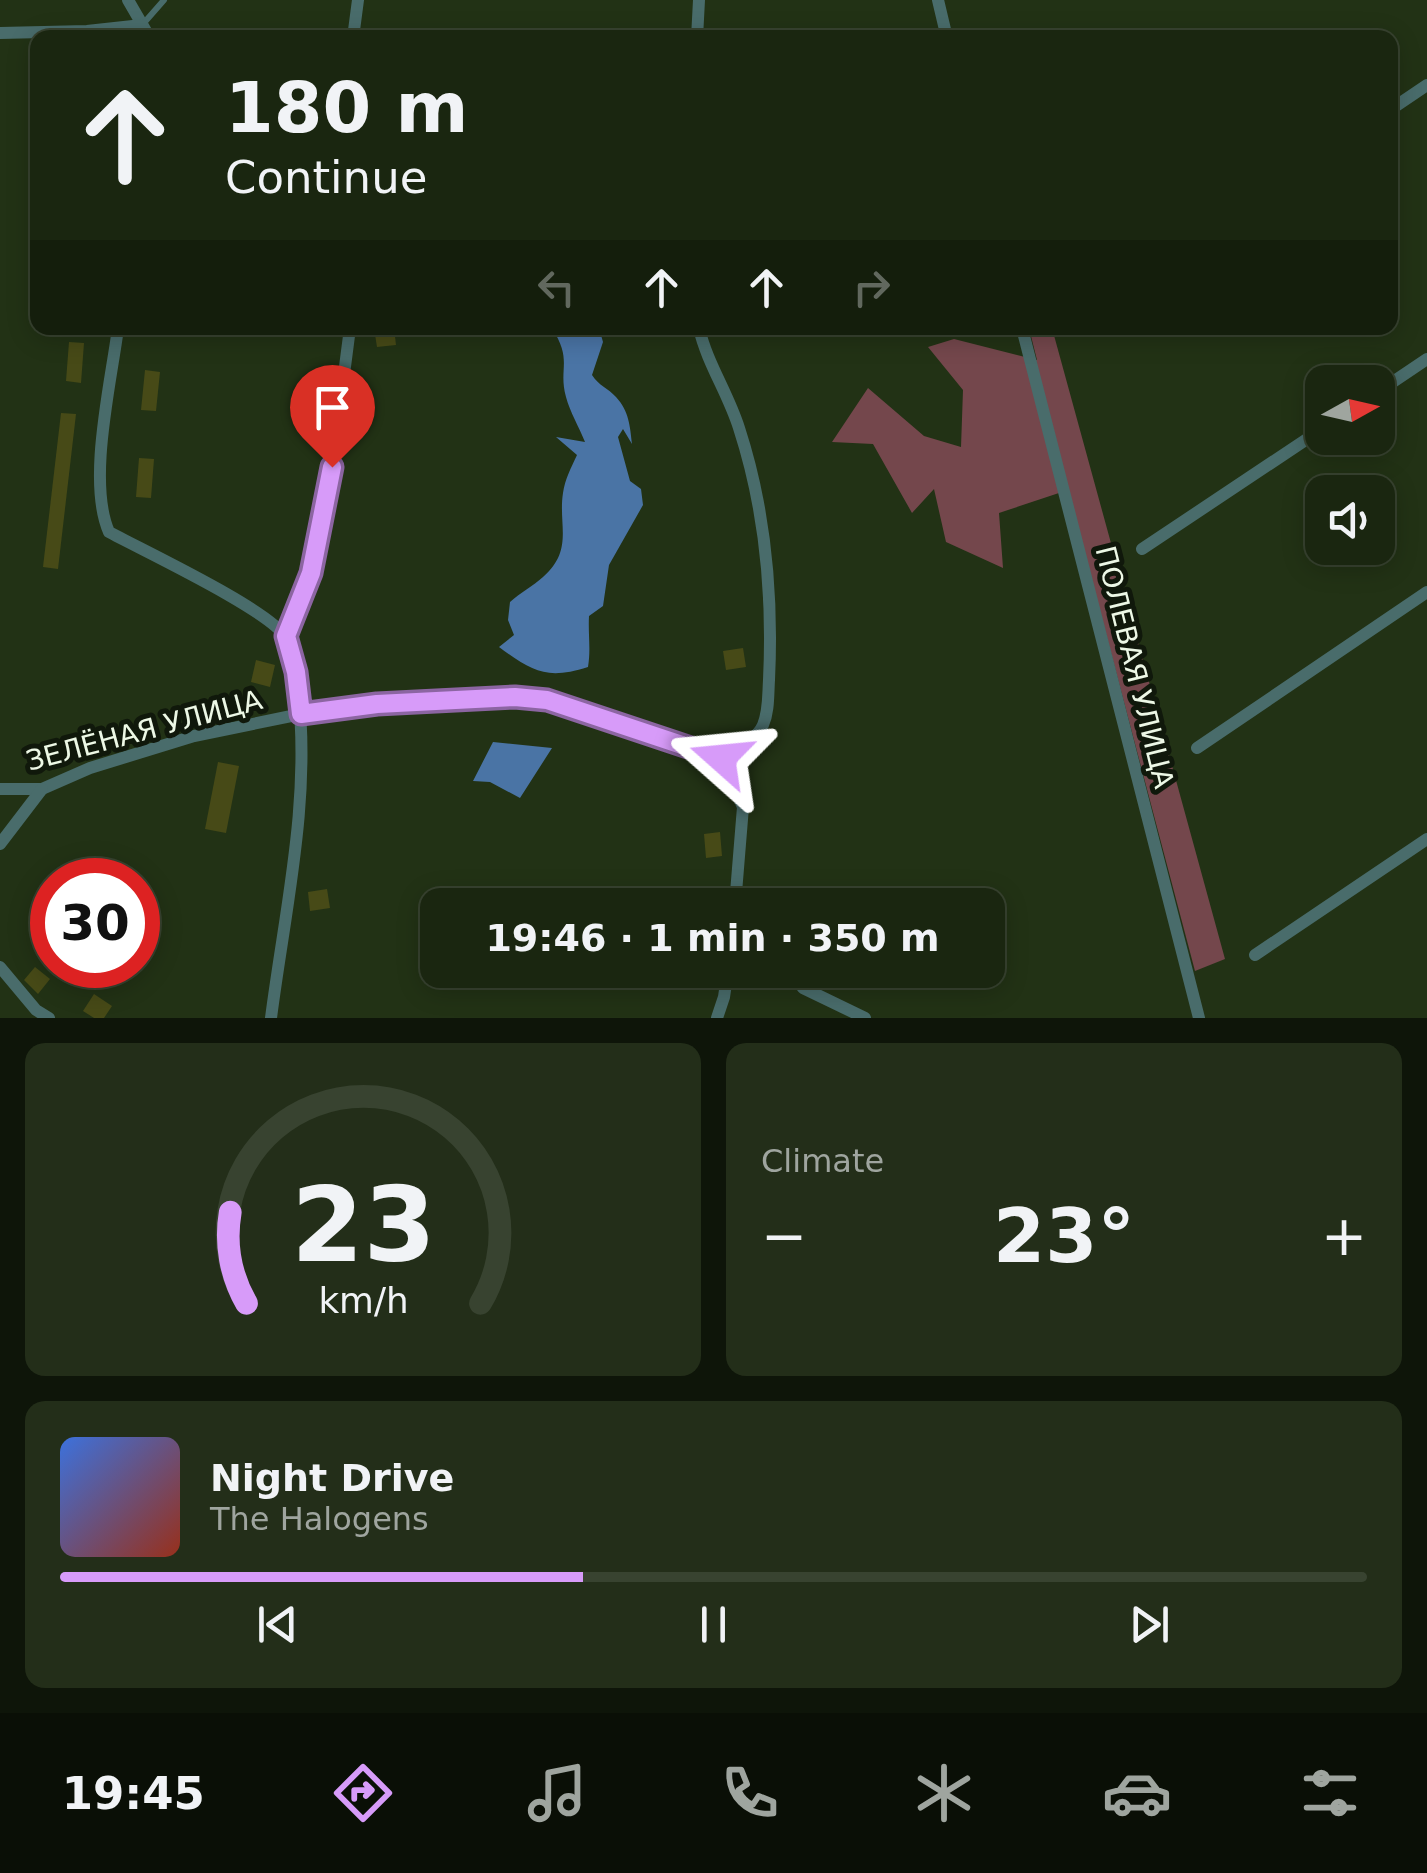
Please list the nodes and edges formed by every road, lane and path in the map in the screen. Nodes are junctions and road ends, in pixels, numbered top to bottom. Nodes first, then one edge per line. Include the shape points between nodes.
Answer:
1 (128, 0) edge
2 (164, 0) edge
3 (358, 0) edge
4 (699, 0) edge
5 (938, 0) edge
6 (145, 30) edge
7 (147, 30) edge
8 (354, 30) edge
9 (698, 30) edge
10 (945, 30) edge
11 (0, 33) edge
12 (30, 33) edge
13 (1427, 85) edge
14 (1398, 105) edge
15 (117, 335) edge
16 (349, 335) edge
17 (700, 335) edge
18 (1024, 335) edge
19 (1427, 359) edge
20 (1395, 381) edge
21 (1305, 440) edge
22 (1142, 549) dead end
23 (1427, 592) edge
24 (286, 636) junction
25 (301, 714) junction
26 (1197, 748) dead end
27 (721, 758) junction
28 (0, 789) edge
29 (42, 789) junction
30 (1427, 840) edge
31 (0, 844) edge
32 (737, 888) edge
33 (1255, 955) dead end
34 (0, 967) edge
35 (725, 988) edge
36 (803, 988) edge
37 (48, 1018) edge
38 (271, 1018) edge
39 (716, 1018) edge
40 (865, 1018) edge
41 (1199, 1018) edge

1 - 6 street
2 - 7 lane
3 - 8 street
4 - 9 street
5 - 10 street
11 - 12 street
13 - 14 street
15 - 24 street via 99,477 109,532 263,616
16 - 24 street via 311,573
17 - 27 street via 754,477 770,641 761,730
18 - 41 street, ПОЛЕВАЯ УЛИЦА
19 - 20 street
21 - 22 street
23 - 26 street
24 - 25 street, ЗЕЛЁНАЯ УЛИЦА
25 - 27 street via 377,704 547,700
25 - 29 street, ЗЕЛЁНАЯ УЛИЦА via 194,736
25 - 38 street, ЗЕЛЁНАЯ УЛИЦА via 296,859
27 - 32 street via 742,807
28 - 29 street, ЗЕЛЁНАЯ УЛИЦА
29 - 31 street
30 - 33 street
34 - 37 street
35 - 39 street
36 - 40 street

